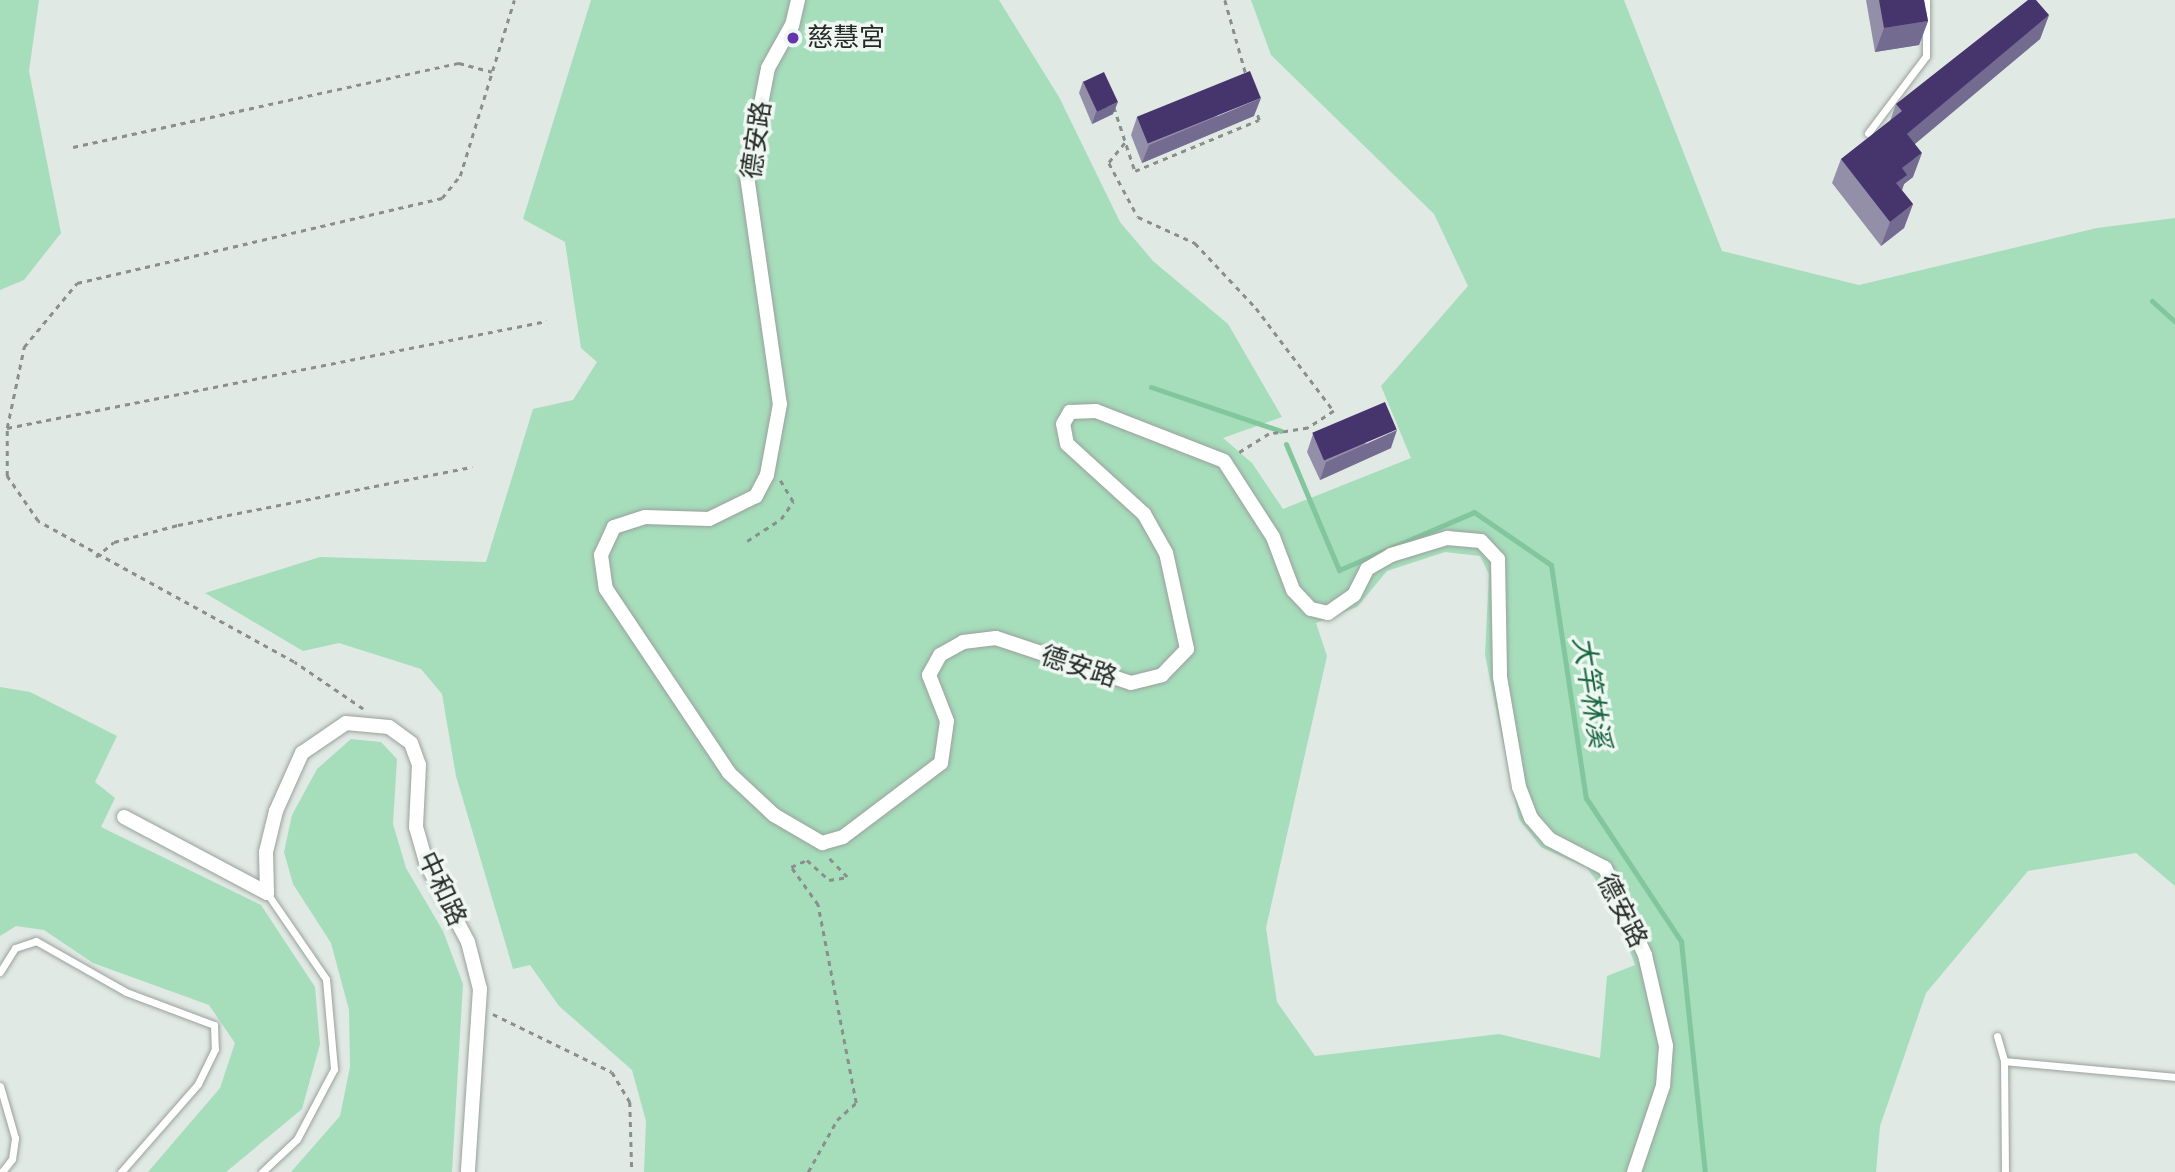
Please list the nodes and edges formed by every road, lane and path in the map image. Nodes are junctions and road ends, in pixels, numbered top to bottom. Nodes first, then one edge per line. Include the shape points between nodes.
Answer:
1 (514, 0) edge
2 (798, 0) edge
3 (1225, 0) edge
4 (1926, 0) edge
5 (492, 72) junction
6 (1248, 81) edge
7 (1110, 96) edge
8 (1255, 107) edge
9 (1868, 133) dead end
10 (1125, 143) junction
11 (73, 147) dead end
12 (547, 321) dead end
13 (7, 428) junction
14 (1224, 461) junction
15 (472, 467) dead end
16 (767, 475) junction
17 (747, 541) dead end
18 (96, 557) junction
19 (389, 727) junction
20 (124, 817) dead end
21 (822, 843) junction
22 (267, 893) junction
23 (0, 972) edge
24 (479, 1008) junction
25 (1997, 1036) dead end
26 (2004, 1061) junction
27 (2175, 1077) edge
28 (0, 1086) edge
29 (2, 1172) edge
30 (121, 1172) edge
31 (262, 1172) edge
32 (468, 1172) edge
33 (632, 1172) edge
34 (808, 1172) edge
35 (1633, 1172) edge
36 (2005, 1172) edge

1 - 5 path
2 - 16 street, 德安路 via 792,25 768,68 747,176 780,404
3 - 6 path
4 - 9 lane via 1926,56
5 - 11 path via 459,63
5 - 13 path via 460,176 442,198 77,283 24,347
7 - 10 path
8 - 10 path via 1259,120 1135,171
10 - 14 path via 1109,163 1138,217 1195,243 1256,308 1334,411 1308,428 1269,435
12 - 13 path
13 - 18 path via 7,475 38,521
14 - 21 street, 德安路 via 1096,411 1070,412 1063,424 1067,444 1144,514 1167,554 1187,649 1162,675 1131,683 996,638 963,642 940,655 929,675 947,721 941,763 843,838
14 - 35 street, 德安路 via 1273,537 1293,590 1311,609 1328,613 1354,595 1367,569 1447,538 1481,541 1498,559 1500,677 1519,787 1531,818 1549,839 1605,868 1645,955 1666,1046 1663,1086
15 - 18 path via 178,525 114,542
16 - 17 path via 786,482 793,502 781,519
16 - 21 street, 德安路 via 756,496 709,519 645,517 614,527 601,555 606,589 729,773 774,815
18 - 19 path via 294,662
19 - 22 street via 346,723 302,753 276,811 266,852
19 - 24 street, 中和路 via 411,743 419,765 416,827 426,863 468,942
20 - 22 street
21 - 34 path via 847,877 829,880 807,860 791,867 818,905 856,1103 837,1120
22 - 31 lane via 326,978 334,1069 297,1139
23 - 30 lane via 15,947 36,940 126,992 214,1025 215,1049 198,1084
24 - 32 street, 中和路
24 - 33 path via 612,1072 630,1102
25 - 26 lane
26 - 27 lane
26 - 36 lane
28 - 29 lane via 15,1138 12,1159

